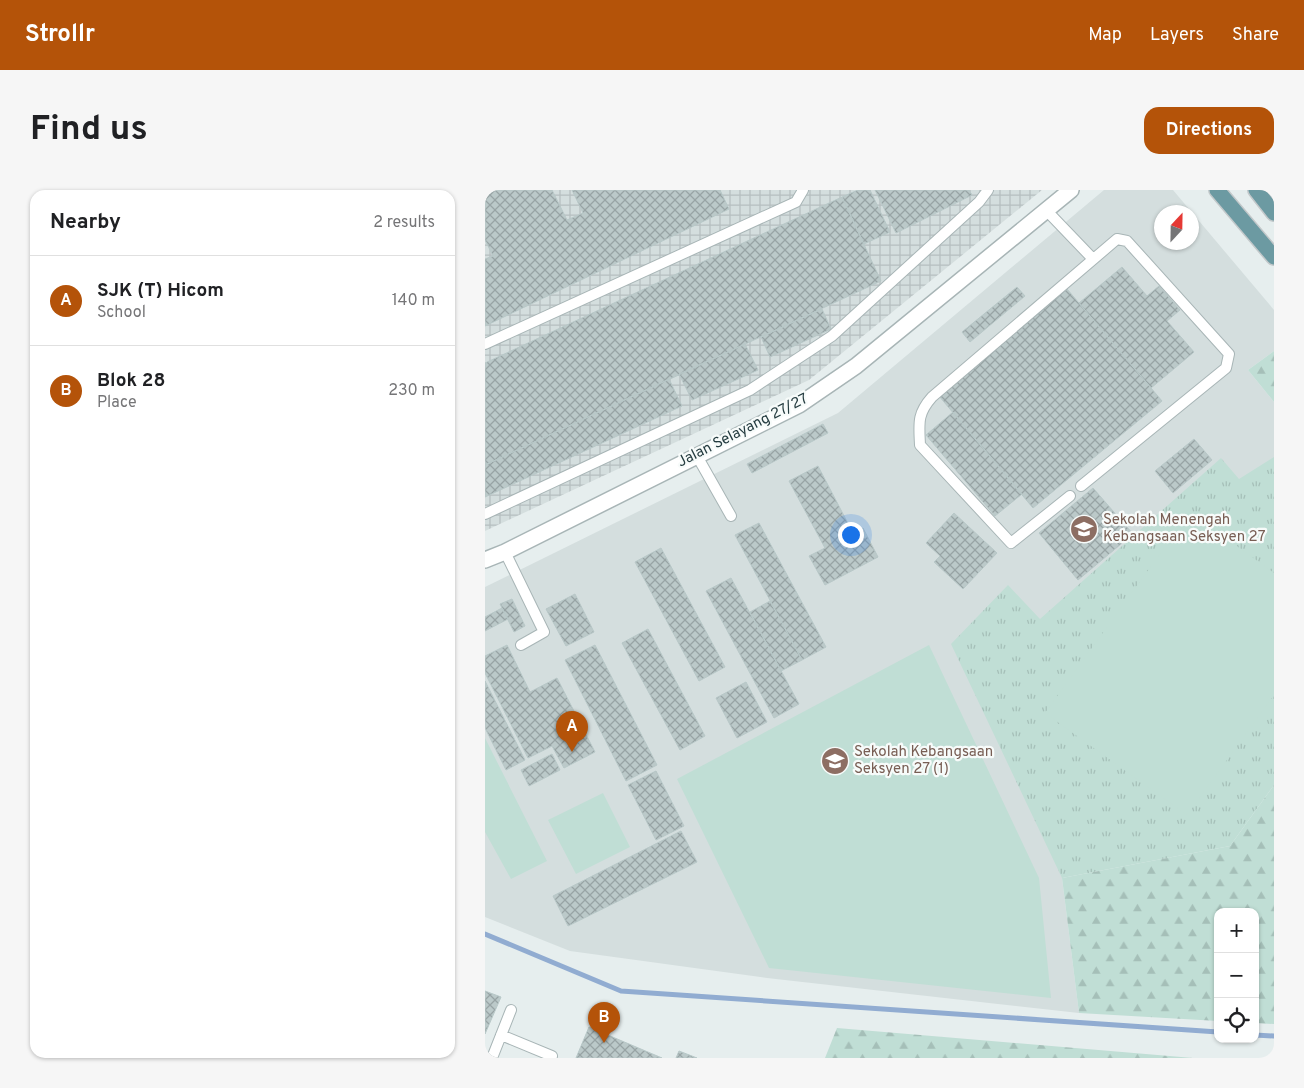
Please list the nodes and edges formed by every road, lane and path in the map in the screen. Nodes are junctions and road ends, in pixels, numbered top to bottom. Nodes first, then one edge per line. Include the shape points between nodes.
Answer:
1 (803, 190) edge
2 (988, 190) edge
3 (1071, 190) edge
4 (1217, 190) edge
5 (1256, 190) edge
6 (1046, 210) junction
7 (1274, 213) edge
8 (1274, 257) edge
9 (1093, 259) junction
10 (485, 344) edge
11 (697, 456) junction
12 (1081, 486) dead end
13 (1070, 496) dead end
14 (485, 514) edge
15 (731, 516) dead end
16 (505, 552) junction
17 (485, 560) edge
18 (521, 645) dead end
19 (511, 1010) dead end
20 (501, 1036) junction
21 (552, 1056) dead end
22 (492, 1058) edge

1 - 10 lane via 797,202
2 - 14 lane via 979,202 832,336 750,390
3 - 6 street, Jalan Selayang 27/27
4 - 8 main road
5 - 7 main road
6 - 9 lane
6 - 11 street, Jalan Selayang 27/27 via 856,366 799,405
9 - 12 lane via 1117,239 1127,241 1229,354 1226,368
9 - 13 lane via 932,398 921,409 919,425 920,445 1011,543
11 - 15 lane
11 - 16 street, Jalan Selayang 27/27
16 - 17 street, Jalan Selayang 27/27
16 - 18 lane via 544,632
19 - 20 lane
20 - 21 lane
20 - 22 lane

